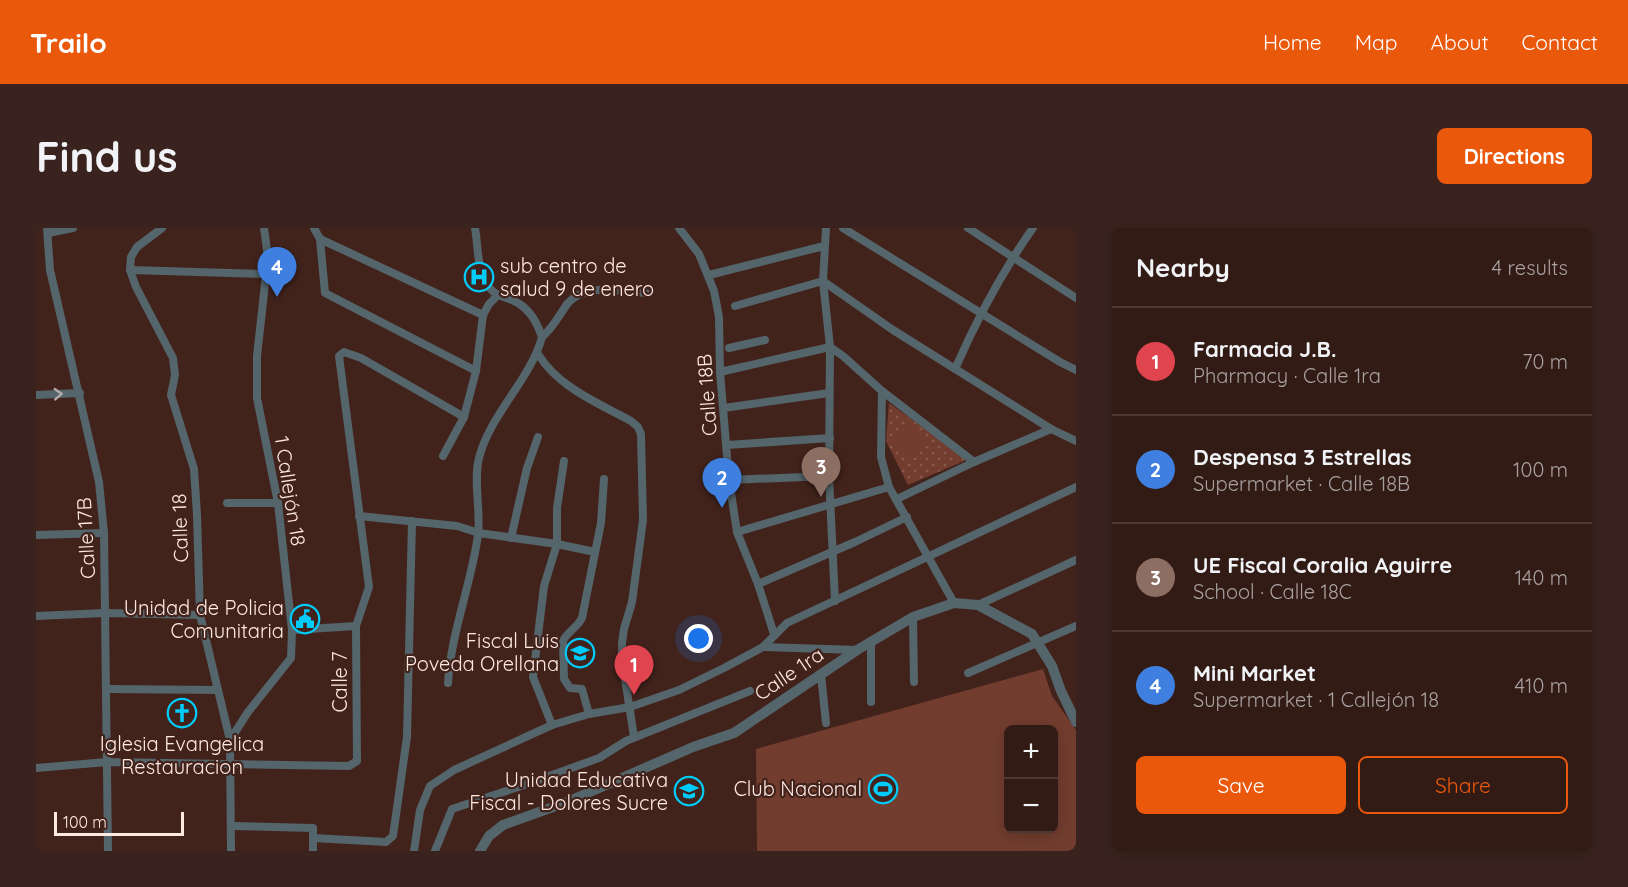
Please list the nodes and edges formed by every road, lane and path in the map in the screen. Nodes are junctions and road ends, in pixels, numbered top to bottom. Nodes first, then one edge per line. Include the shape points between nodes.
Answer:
1 (74, 228) edge
2 (162, 228) edge
3 (264, 228) edge
4 (314, 228) edge
5 (476, 228) edge
6 (679, 228) edge
7 (826, 228) edge
8 (843, 228) edge
9 (968, 228) edge
10 (1033, 228) edge
11 (48, 230) edge
12 (320, 239) junction
13 (824, 246) junction
14 (1012, 257) junction
15 (130, 270) junction
16 (266, 274) junction
17 (709, 275) junction
18 (823, 281) junction
19 (646, 293) dead end
20 (497, 296) junction
21 (1076, 298) edge
22 (735, 306) dead end
23 (981, 312) junction
24 (483, 315) junction
25 (542, 337) junction
26 (765, 340) dead end
27 (830, 347) junction
28 (729, 348) dead end
29 (538, 354) junction
30 (955, 369) junction
31 (1076, 370) edge
32 (476, 371) junction
33 (720, 372) junction
34 (882, 391) junction
35 (80, 393) junction
36 (829, 393) junction
37 (36, 395) edge
38 (724, 408) junction
39 (464, 417) junction
40 (1051, 429) junction
41 (538, 437) dead end
42 (830, 438) junction
43 (1075, 439) edge
44 (727, 445) junction
45 (443, 456) dead end
46 (564, 461) dead end
47 (974, 462) junction
48 (829, 476) junction
49 (604, 479) dead end
50 (729, 480) junction
51 (889, 487) junction
52 (1076, 487) edge
53 (897, 499) junction
54 (227, 503) dead end
55 (278, 503) junction
56 (830, 506) junction
57 (359, 516) junction
58 (907, 517) junction
59 (412, 521) junction
60 (104, 532) junction
61 (737, 532) junction
62 (478, 533) junction
63 (36, 535) edge
64 (511, 538) junction
65 (557, 544) junction
66 (595, 552) junction
67 (831, 552) junction
68 (929, 557) junction
69 (1076, 560) edge
70 (758, 584) junction
71 (835, 601) junction
72 (954, 603) junction
73 (978, 605) junction
74 (105, 613) junction
75 (200, 615) junction
76 (36, 616) edge
77 (913, 617) junction
78 (356, 626) junction
79 (1073, 629) edge
80 (292, 630) junction
81 (774, 634) junction
82 (1038, 641) junction
83 (871, 643) junction
84 (763, 646) junction
85 (857, 650) junction
86 (968, 673) dead end
87 (821, 675) junction
88 (914, 682) dead end
89 (448, 683) dead end
90 (106, 689) junction
91 (218, 690) junction
92 (750, 691) dead end
93 (871, 702) dead end
94 (630, 707) junction
95 (589, 714) junction
96 (1076, 722) edge
97 (826, 723) dead end
98 (552, 725) junction
99 (634, 737) junction
100 (230, 740) junction
101 (107, 762) junction
102 (229, 765) junction
103 (36, 768) edge
104 (232, 826) junction
105 (313, 838) junction
106 (108, 851) edge
107 (231, 851) edge
108 (313, 851) edge
109 (414, 851) edge
110 (435, 851) edge
111 (480, 851) edge

1 - 11 street
2 - 15 street via 137,247 131,256
3 - 16 street, 1 Callejón 18
4 - 12 street
5 - 20 street via 484,280
6 - 17 street, Calle 18B
7 - 13 street
8 - 23 street
9 - 14 street
10 - 14 street
11 - 35 street, Calle 17B via 50,270
12 - 24 street
12 - 32 street via 324,293
13 - 17 street
13 - 18 street
14 - 21 street
14 - 23 street
15 - 16 street
15 - 75 street, Calle 18 via 173,358 171,395 194,469
16 - 55 street, 1 Callejón 18 via 257,356 257,398
17 - 33 street, Calle 18B via 719,317
18 - 22 street
18 - 27 street
18 - 30 street
19 - 25 street via 579,293
20 - 24 street
20 - 25 street via 518,303 531,313
23 - 30 street
23 - 31 street
24 - 32 street
25 - 29 street
26 - 28 street
27 - 33 street
27 - 34 street
27 - 36 street
29 - 62 street via 494,424 478,458
29 - 94 street via 546,367 569,386 631,421 641,434 643,519 632,602 622,643
30 - 40 street
32 - 39 street
33 - 38 street, Calle 18B
34 - 47 street
34 - 51 street via 881,457
37 -> 35 street
35 - 60 street, Calle 17B via 99,482
36 - 38 street
36 - 42 street
38 - 44 street, Calle 18B
39 - 45 street
39 - 57 street, Calle 7 via 361,358 344,352 339,356
40 - 43 street
40 - 47 street
41 - 64 street
42 - 44 street
42 - 48 street
44 - 50 street, Calle 18B
46 - 65 street via 557,508
47 - 53 street
48 - 50 street
48 - 56 street
49 - 66 street
50 - 61 street, Calle 18B
51 - 53 street
51 - 56 street
52 - 68 street
53 - 58 street
54 - 55 street
55 - 80 street, 1 Callejón 18
56 - 61 street
56 - 67 street
57 - 59 street
57 - 78 street, Calle 7 via 369,586
58 - 67 street
58 - 68 street
59 - 62 street via 457,525
59 - 105 street via 407,737 393,836 386,842
60 - 63 street
60 - 74 street, Calle 17B
61 - 70 street, Calle 18B
62 - 64 street
62 - 89 street
64 - 65 street
65 - 66 street
65 - 98 street via 544,586 533,677
66 - 95 street via 582,618 563,641 564,679 570,688 582,689
67 - 70 street
67 - 71 street
68 - 71 street
68 - 72 street
69 - 73 street
70 - 81 street, Calle 18B
71 - 81 street via 787,623
72 - 73 street, Calle 1ra
72 - 77 street, Calle 1ra
73 - 82 street, Calle 1ra
74 - 75 street
74 - 76 street
74 - 90 street, Calle 17B
75 - 91 street, Calle 18
77 - 83 street, Calle 1ra
77 - 88 street
78 - 80 street
78 - 102 street, Calle 7 via 357,761 349,766
79 - 82 street
80 - 100 street, 1 Callejón 18 via 291,658
81 - 84 street
82 - 86 street
82 - 96 street, Calle 1ra
83 - 85 street, Calle 1ra
83 - 93 street
84 - 85 street
84 - 94 street via 679,690
85 - 87 street, Calle 1ra
87 - 97 street
87 - 111 street, Calle 1ra via 734,733 503,825 489,836
90 - 91 street
90 - 101 street, Calle 17B
91 - 100 street, Calle 18
92 - 99 street
94 - 95 street
94 - 99 street
95 - 98 street
98 - 109 street via 454,770 430,786 420,810
99 - 110 street via 599,758 452,809
100 - 102 street, Calle 18
101 - 102 street, Calle 7
101 - 103 street, Calle 7
101 - 106 street, Calle 17B
102 - 104 street, Calle 18
104 - 105 street via 314,828
104 - 107 street, Calle 18
105 - 108 street

